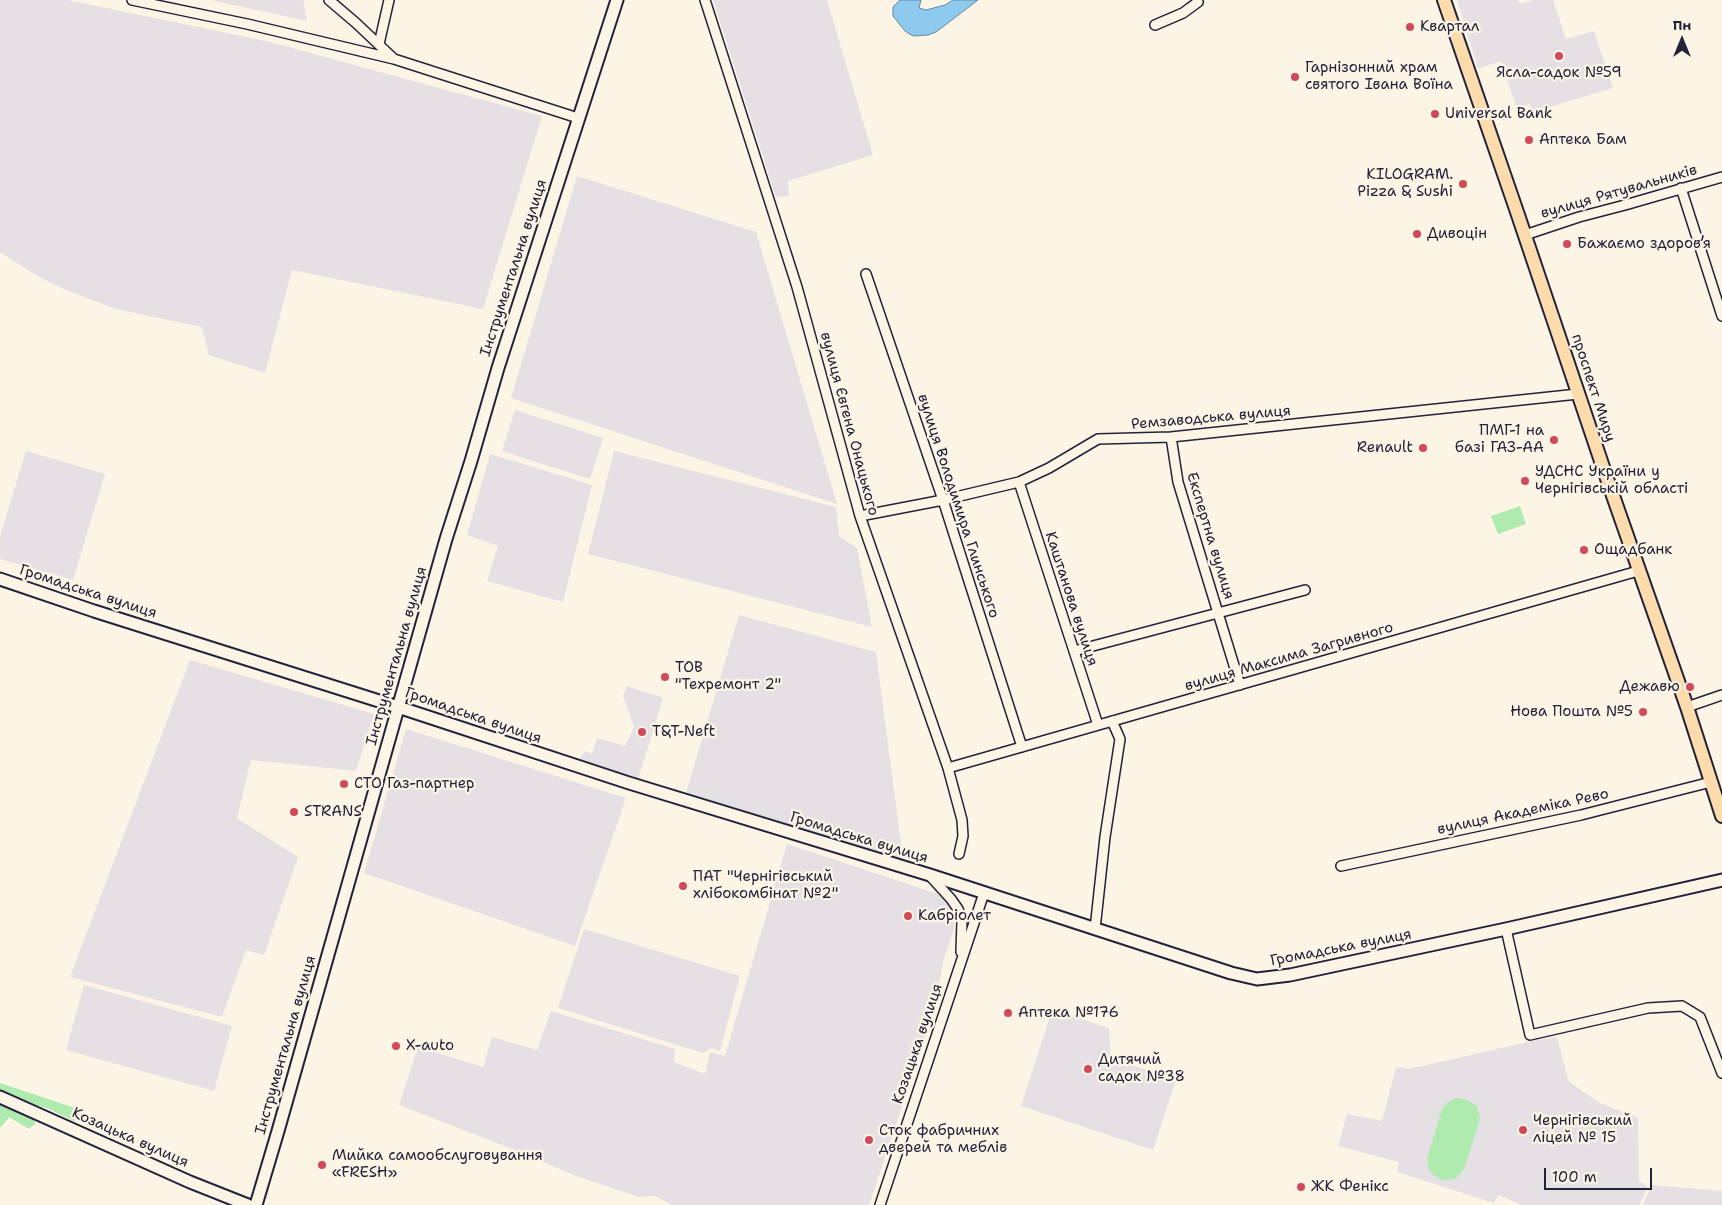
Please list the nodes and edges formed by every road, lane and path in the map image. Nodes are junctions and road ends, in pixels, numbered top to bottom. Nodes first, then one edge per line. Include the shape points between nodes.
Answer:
1 (132, 0) edge
2 (329, 0) edge
3 (389, 0) edge
4 (617, 0) edge
5 (705, 0) edge
6 (1197, 0) edge
7 (1444, 0) edge
8 (1155, 25) dead end
9 (378, 44) junction
10 (394, 59) junction
11 (578, 118) junction
12 (1722, 177) edge
13 (1681, 188) junction
14 (1525, 235) junction
15 (866, 274) dead end
16 (1722, 316) edge
17 (1578, 394) junction
18 (1171, 438) junction
19 (1019, 482) junction
20 (943, 500) junction
21 (860, 516) junction
22 (1638, 570) junction
23 (0, 579) edge
24 (1305, 590) dead end
25 (1218, 613) junction
26 (1074, 651) junction
27 (1240, 685) junction
28 (1722, 695) edge
29 (398, 707) junction
30 (1686, 708) junction
31 (1112, 721) junction
32 (1098, 725) junction
33 (1022, 748) junction
34 (948, 768) junction
35 (1711, 782) junction
36 (1722, 816) edge
37 (959, 854) dead end
38 (1341, 866) dead end
39 (930, 875) junction
40 (1722, 880) edge
41 (984, 893) junction
42 (1095, 929) junction
43 (1506, 929) junction
44 (960, 965) junction
45 (1722, 1073) edge
46 (0, 1097) edge
47 (248, 1205) edge
48 (256, 1205) edge
49 (880, 1205) edge

1 - 10 street
2 - 9 street
3 - 9 street
4 - 11 street, Інструментальна вулиця
5 - 21 street, вулиця Євгена Онацького via 797,287
6 - 8 street via 1182,13
7 - 14 main road, проспект Миру
9 - 10 street
10 - 11 street
11 - 29 street, Інструментальна вулиця via 498,368
12 - 13 street, вулиця Рятувальників
13 - 14 street, вулиця Рятувальників
13 - 16 street
14 - 17 main road, проспект Миру
15 - 20 street, вулиця Володимира Глинського
17 - 18 street, Ремзаводська вулиця
17 - 22 main road, проспект Миру
18 - 19 street, Ремзаводська вулиця via 1098,439
18 - 25 street, Експертна вулиця via 1178,482
19 - 20 street, Ремзаводська вулиця
19 - 26 street, Каштанова вулиця
20 - 21 street, Ремзаводська вулиця
20 - 33 street, вулиця Володимира Глинського
21 - 34 street, вулиця Євгена Онацького
22 - 27 street, вулиця Максима Загривного
22 - 30 main road, проспект Миру
23 - 29 street, Громадська вулиця
24 - 25 street, Експертна вулиця
25 - 26 street, Експертна вулиця
25 - 27 street, Експертна вулиця
26 - 32 street, Каштанова вулиця
27 - 31 street, вулиця Максима Загривного
28 - 30 street
29 - 39 street, Громадська вулиця via 629,783
29 - 48 street, Інструментальна вулиця
30 - 35 main road, проспект Миру
31 - 32 street, вулиця Максима Загривного
31 - 42 street via 1120,739
32 - 33 street, вулиця Максима Загривного
33 - 34 street, вулиця Максима Загривного
34 - 37 street, вулиця Євгена Онацького via 962,820
35 - 36 main road, проспект Миру
35 - 38 street, вулиця Академіка Рево via 1581,815
39 - 41 street, Громадська вулиця
39 - 44 street via 951,899 962,920
40 - 43 street, Громадська вулиця
41 - 42 street, Громадська вулиця
41 - 44 street, Козацька вулиця
42 - 43 street, Громадська вулиця via 1257,979 1290,975
43 - 45 street via 1530,1035 1648,1008 1682,1006 1700,1017
44 - 49 street, Козацька вулиця
46 - 47 street, Козацька вулиця

